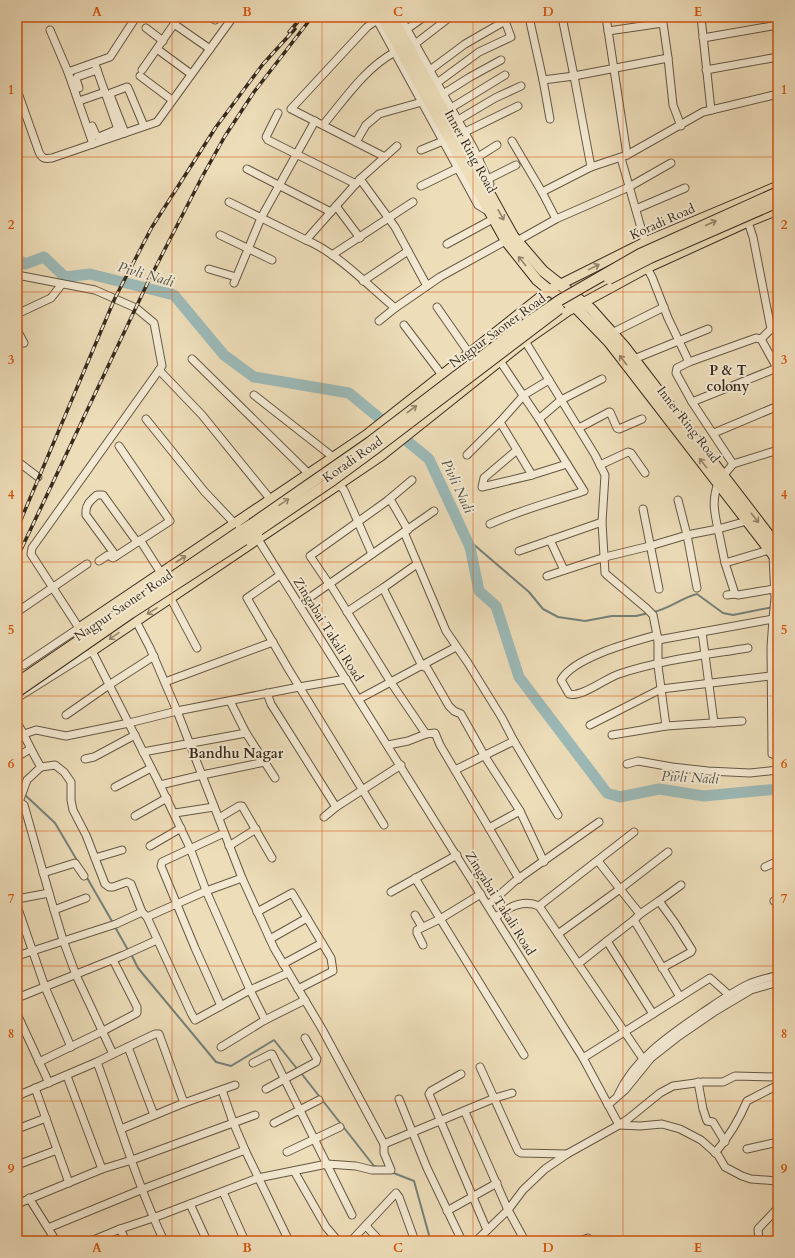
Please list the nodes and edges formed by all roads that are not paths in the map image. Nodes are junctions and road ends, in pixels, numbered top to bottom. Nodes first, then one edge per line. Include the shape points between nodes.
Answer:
1 (136, 17) edge
2 (179, 17) edge
3 (233, 17) edge
4 (382, 17) edge
5 (392, 17) edge
6 (400, 17) edge
7 (424, 17) edge
8 (450, 17) edge
9 (529, 17) edge
10 (562, 17) edge
11 (606, 17) edge
12 (701, 17) edge
13 (504, 19) edge
14 (663, 20) edge
15 (174, 24) junction
16 (778, 25) edge
17 (146, 28) dead end
18 (406, 29) junction
19 (50, 30) dead end
20 (608, 31) junction
21 (703, 38) junction
22 (163, 41) junction
23 (415, 44) junction
24 (157, 49) junction
25 (210, 49) junction
26 (395, 52) junction
27 (778, 57) edge
28 (668, 58) junction
29 (501, 60) dead end
30 (94, 62) junction
31 (614, 69) junction
32 (97, 70) junction
33 (430, 70) junction
34 (706, 70) junction
35 (68, 72) junction
36 (191, 74) junction
37 (505, 75) dead end
38 (574, 76) junction
39 (543, 80) junction
40 (437, 83) junction
41 (521, 86) dead end
42 (17, 90) edge
43 (105, 92) junction
44 (443, 94) junction
45 (778, 94) edge
46 (81, 100) junction
47 (172, 100) junction
48 (422, 102) junction
49 (20, 106) edge
50 (518, 106) dead end
51 (451, 108) junction
52 (711, 110) junction
53 (278, 113) dead end
54 (550, 119) dead end
55 (315, 121) junction
56 (449, 121) junction
57 (323, 125) junction
58 (144, 126) junction
59 (681, 126) junction
60 (121, 132) junction
61 (464, 132) junction
62 (443, 141) junction
63 (512, 141) dead end
64 (356, 142) junction
65 (94, 144) junction
66 (497, 145) dead end
67 (397, 146) dead end
68 (421, 150) dead end
69 (295, 155) junction
70 (385, 157) junction
71 (478, 157) junction
72 (624, 157) junction
73 (671, 163) dead end
74 (516, 165) dead end
75 (591, 167) junction
76 (247, 168) dead end
77 (458, 168) junction
78 (488, 179) junction
79 (358, 181) junction
80 (278, 185) junction
81 (421, 186) dead end
82 (778, 186) edge
83 (629, 187) junction
84 (685, 188) dead end
85 (488, 192) junction
86 (542, 192) junction
87 (778, 192) edge
88 (229, 202) dead end
89 (414, 202) dead end
90 (778, 202) edge
91 (336, 206) junction
92 (636, 209) junction
93 (778, 210) edge
94 (331, 212) junction
95 (492, 215) junction
96 (261, 218) junction
97 (389, 218) junction
98 (556, 219) junction
99 (748, 222) junction
100 (220, 235) dead end
101 (360, 238) junction
102 (512, 239) junction
103 (306, 240) junction
104 (648, 241) junction
105 (447, 244) dead end
106 (248, 248) junction
107 (408, 251) junction
108 (332, 255) junction
109 (272, 260) dead end
110 (664, 260) junction
111 (647, 268) junction
112 (209, 269) dead end
113 (17, 275) edge
114 (363, 281) junction
115 (62, 284) junction
116 (559, 284) junction
117 (427, 286) junction
118 (548, 290) junction
119 (539, 298) junction
120 (578, 305) junction
121 (437, 307) dead end
122 (664, 307) junction
123 (394, 308) junction
124 (17, 314) edge
125 (558, 318) junction
126 (379, 321) dead end
127 (404, 325) dead end
128 (17, 330) edge
129 (708, 330) dead end
130 (612, 333) junction
131 (761, 339) junction
132 (525, 341) junction
133 (679, 341) junction
134 (24, 343) dead end
135 (469, 353) junction
136 (634, 358) junction
137 (192, 359) dead end
138 (500, 362) junction
139 (689, 362) junction
140 (778, 368) edge
141 (159, 370) junction
142 (442, 375) junction
143 (602, 379) dead end
144 (549, 380) junction
145 (421, 391) junction
146 (254, 394) dead end
147 (524, 395) junction
148 (561, 400) junction
149 (692, 402) junction
150 (778, 406) edge
151 (438, 409) junction
152 (146, 419) dead end
153 (539, 419) junction
154 (642, 419) dead end
155 (500, 422) junction
156 (579, 428) junction
157 (714, 433) junction
158 (119, 446) dead end
159 (517, 450) junction
160 (778, 450) edge
161 (467, 455) dead end
162 (333, 457) junction
163 (17, 461) edge
164 (567, 464) junction
165 (733, 464) junction
166 (600, 466) junction
167 (645, 473) dead end
168 (309, 474) junction
169 (532, 475) junction
170 (38, 477) dead end
171 (720, 479) junction
172 (412, 480) dead end
173 (338, 484) junction
174 (390, 498) junction
175 (271, 500) junction
176 (678, 500) dead end
177 (643, 509) dead end
178 (434, 511) dead end
179 (359, 521) junction
180 (747, 521) junction
181 (602, 522) junction
182 (490, 524) dead end
183 (253, 528) junction
184 (718, 529) junction
185 (406, 531) junction
186 (240, 532) junction
187 (687, 535) junction
188 (550, 540) junction
189 (138, 541) junction
190 (650, 546) junction
191 (519, 551) dead end
192 (775, 553) edge
193 (372, 554) junction
194 (116, 556) junction
195 (604, 557) junction
196 (99, 561) dead end
197 (725, 563) junction
198 (87, 564) dead end
199 (417, 564) junction
200 (564, 570) junction
201 (161, 573) junction
202 (280, 575) junction
203 (547, 576) dead end
204 (329, 584) junction
205 (54, 588) junction
206 (383, 588) junction
207 (697, 588) dead end
208 (659, 589) dead end
209 (774, 589) junction
210 (735, 594) junction
211 (727, 596) dead end
212 (171, 599) junction
213 (300, 605) junction
214 (17, 612) edge
215 (347, 612) junction
216 (775, 619) edge
217 (136, 621) junction
218 (79, 628) junction
219 (702, 632) junction
220 (657, 637) junction
221 (273, 642) junction
222 (456, 647) junction
223 (197, 648) dead end
224 (748, 648) dead end
225 (92, 651) junction
226 (704, 655) junction
227 (154, 656) junction
228 (658, 662) junction
229 (24, 665) tunnel mouth
230 (422, 666) junction
231 (775, 675) edge
232 (346, 679) junction
233 (165, 682) junction
234 (390, 682) junction
235 (17, 683) edge
236 (708, 683) junction
237 (109, 685) junction
238 (299, 686) junction
239 (661, 689) junction
240 (17, 692) edge
241 (267, 693) junction
242 (17, 698) edge
243 (359, 699) junction
244 (230, 701) junction
245 (177, 711) junction
246 (66, 715) dead end
247 (742, 721) dead end
248 (17, 723) edge
249 (129, 723) junction
250 (714, 723) junction
251 (590, 724) dead end
252 (666, 726) junction
253 (246, 733) junction
254 (24, 734) junction
255 (426, 734) junction
256 (135, 735) junction
257 (612, 735) dead end
258 (514, 741) junction
259 (190, 743) junction
260 (388, 745) junction
261 (30, 749) junction
262 (143, 752) junction
263 (772, 754) dead end
264 (484, 755) junction
265 (17, 757) edge
266 (85, 759) dead end
267 (265, 762) junction
268 (627, 764) dead end
269 (401, 765) junction
270 (41, 767) junction
271 (151, 768) junction
272 (455, 770) junction
273 (778, 770) edge
274 (202, 775) junction
275 (275, 778) dead end
276 (160, 785) junction
277 (116, 787) dead end
278 (363, 789) junction
279 (167, 798) junction
280 (18, 802) edge
281 (214, 806) junction
282 (336, 806) junction
283 (520, 812) junction
284 (175, 813) junction
285 (558, 815) dead end
286 (136, 816) dead end
287 (324, 817) dead end
288 (219, 818) junction
289 (599, 822) dead end
290 (384, 825) dead end
291 (181, 828) junction
292 (489, 828) junction
293 (256, 829) junction
294 (634, 832) dead end
295 (224, 833) junction
296 (150, 846) dead end
297 (229, 846) junction
298 (190, 848) junction
299 (122, 850) dead end
300 (668, 852) dead end
301 (457, 855) junction
302 (95, 858) junction
303 (272, 858) dead end
304 (598, 861) junction
305 (778, 861) edge
306 (544, 862) junction
307 (765, 867) dead end
308 (43, 873) junction
309 (84, 876) dead end
310 (242, 878) junction
311 (415, 878) junction
312 (519, 879) junction
313 (681, 885) dead end
314 (620, 889) junction
315 (206, 891) junction
316 (391, 892) dead end
317 (49, 893) junction
318 (481, 894) junction
319 (86, 898) dead end
320 (17, 899) edge
321 (659, 901) junction
322 (177, 904) junction
323 (488, 905) junction
324 (17, 906) edge
325 (539, 906) junction
326 (54, 910) junction
327 (257, 912) junction
328 (640, 914) junction
329 (144, 915) junction
330 (415, 915) dead end
331 (496, 917) junction
332 (307, 918) junction
333 (440, 919) junction
334 (634, 920) junction
335 (422, 927) junction
336 (558, 934) junction
337 (270, 939) junction
338 (63, 940) junction
339 (157, 940) junction
340 (607, 941) junction
341 (322, 943) junction
342 (423, 945) dead end
343 (31, 951) junction
344 (17, 956) edge
345 (113, 960) junction
346 (283, 964) junction
347 (578, 964) junction
348 (662, 968) junction
349 (288, 973) junction
350 (76, 975) junction
351 (778, 975) edge
352 (778, 982) edge
353 (45, 987) junction
354 (298, 989) junction
355 (250, 990) junction
356 (729, 995) junction
357 (680, 997) junction
358 (17, 998) edge
359 (305, 1000) junction
360 (221, 1006) junction
361 (17, 1014) edge
362 (653, 1014) junction
363 (265, 1020) junction
364 (103, 1031) junction
365 (624, 1032) junction
366 (305, 1038) dead end
367 (71, 1047) junction
368 (128, 1047) junction
369 (221, 1047) dead end
370 (112, 1054) junction
371 (524, 1055) dead end
372 (583, 1058) junction
373 (643, 1059) junction
374 (39, 1062) junction
375 (97, 1062) junction
376 (253, 1063) dead end
377 (480, 1067) dead end
378 (461, 1074) dead end
379 (67, 1076) junction
380 (778, 1077) edge
381 (285, 1079) junction
382 (698, 1082) junction
383 (49, 1083) junction
384 (235, 1085) dead end
385 (778, 1085) edge
386 (35, 1088) junction
387 (266, 1089) dead end
388 (222, 1090) junction
389 (512, 1093) dead end
390 (17, 1096) edge
391 (617, 1097) junction
392 (495, 1098) junction
393 (399, 1099) dead end
394 (319, 1100) dead end
395 (184, 1103) junction
396 (608, 1105) junction
397 (300, 1110) junction
398 (465, 1112) junction
399 (255, 1115) dead end
400 (154, 1116) junction
401 (46, 1118) junction
402 (440, 1121) junction
403 (233, 1122) junction
404 (274, 1123) dead end
405 (619, 1125) junction
406 (340, 1127) dead end
407 (17, 1129) edge
408 (121, 1129) junction
409 (412, 1133) junction
410 (315, 1139) junction
411 (725, 1142) junction
412 (778, 1142) edge
413 (384, 1144) junction
414 (747, 1149) dead end
415 (57, 1150) junction
416 (245, 1150) junction
417 (287, 1152) dead end
418 (715, 1153) junction
419 (566, 1154) junction
420 (132, 1160) junction
421 (327, 1164) junction
422 (17, 1165) edge
423 (102, 1169) junction
424 (294, 1171) junction
425 (258, 1178) junction
426 (778, 1181) edge
427 (69, 1183) junction
428 (496, 1183) junction
429 (143, 1189) junction
430 (223, 1192) junction
431 (29, 1198) junction
432 (472, 1198) junction
433 (17, 1204) edge
434 (190, 1204) junction
435 (508, 1210) junction
436 (778, 1210) edge
437 (448, 1211) junction
438 (352, 1215) dead end
439 (153, 1218) junction
440 (366, 1226) junction
441 (48, 1228) junction
442 (120, 1229) junction
443 (487, 1230) junction
444 (588, 1238) dead end
445 (56, 1241) edge
446 (91, 1241) edge
447 (126, 1241) edge
448 (164, 1241) edge
449 (207, 1241) edge
450 (245, 1241) edge
451 (289, 1241) edge
452 (338, 1241) edge
453 (351, 1241) edge
454 (380, 1241) edge
455 (415, 1241) edge
456 (462, 1241) edge
457 (476, 1241) edge
458 (525, 1241) edge
459 (580, 1241) edge
460 (759, 1241) edge

1 - 30 street via 110,57
2 - 15 street
3 - 25 street
4 - 56 highway, Inner Ring Road
5 - 56 highway, Inner Ring Road
6 - 18 street
7 - 18 street
8 - 23 street
9 - 39 street
10 - 38 street
11 - 20 street
12 - 21 street
13 - 33 street
13 - 40 street via 511,37 479,52
14 - 20 street
14 - 28 street
15 - 22 street
15 - 25 street
16 - 21 street
17 - 22 street
18 - 23 street
19 - 35 street
20 - 31 street
21 - 34 street
22 - 24 street
23 - 33 street
24 - 36 street
24 - 47 street via 142,73
25 - 36 street
26 - 48 street
26 - 55 street via 377,20 367,27 291,109
26 - 57 street via 384,58 362,79
27 - 34 street
28 - 31 street
28 - 59 street via 673,105
29 - 44 street
30 - 32 street
30 - 35 street
31 - 38 street
31 - 72 street
32 - 43 street
32 - 46 street via 77,77
33 - 40 street
34 - 52 street
35 - 46 street
36 - 47 street
37 - 51 street
38 - 39 street
38 - 75 street
39 - 54 street
40 - 44 street
41 - 56 street
42 - 49 street
43 - 46 street
43 - 60 street
44 - 51 street
45 - 52 street
46 - 60 street via 97,136
46 - 65 street
47 - 58 street via 157,122
48 - 62 street
48 - 64 street via 379,114 366,126
49 - 65 street via 45,159
50 - 61 street
51 - 56 street
52 - 59 street
53 - 69 street via 266,137
55 - 57 street
55 - 69 street
56 - 61 street
56 - 85 highway, Inner Ring Road
56 - 95 highway, Inner Ring Road
57 - 64 street
58 - 60 street
58 - 60 street via 127,87 110,95
59 - 72 street
60 - 65 street
61 - 71 street
62 - 68 street
62 - 77 street
63 - 86 street
64 - 70 street
66 - 71 street
67 - 70 street
69 - 79 street
69 - 80 street
70 - 79 street
71 - 78 street
72 - 75 street
72 - 83 street
73 - 83 street
74 - 78 street
75 - 86 street
76 - 80 street
77 - 81 street
77 - 95 street via 478,205
78 - 85 street
79 - 91 street
79 - 97 street
80 - 94 street
80 - 96 street
82 - 104 main road, Koradi Road
83 - 92 street
83 - 98 street
84 - 92 street
85 -> 102 highway, Inner Ring Road
86 - 98 street
183 -> 87 highway, Nagpur Saoner Road, bridge via 518,329 566,296 640,254
88 - 96 street
89 - 97 street
90 - 183 highway, Nagpur Saoner Road, bridge via 650,258 562,307 321,488
91 - 94 street
91 - 101 street
92 - 104 street
93 - 99 main road, Koradi Road
94 - 103 street
95 - 102 highway, Inner Ring Road
95 - 105 street
96 - 103 street
96 - 106 street
97 - 101 street
97 - 107 street
98 - 102 street
99 - 110 main road, Koradi Road
99 - 131 street via 771,329
100 - 106 street
101 - 108 street
102 - 116 highway, Inner Ring Road
102 - 117 street
118 -> 102 highway, Inner Ring Road via 537,280
103 - 108 street via 317,244
104 - 110 main road
116 -> 104 main road, Koradi Road
106 - 109 street
106 - 112 street via 235,280
107 - 114 street
107 - 117 street
108 - 114 street
110 - 111 main road, Koradi Road
111 - 120 main road, Koradi Road
111 - 122 street
113 - 115 street
114 - 123 street
115 - 124 street via 51,298
115 - 141 street via 108,295 136,308 154,323 162,366
116 - 118 main road, Koradi Road
116 - 120 highway, Inner Ring Road
117 - 123 street
118 - 119 main road
118 - 120 highway, Inner Ring Road
119 - 125 main road
119 - 135 main road
120 - 125 main road, Koradi Road
120 - 130 highway, Inner Ring Road via 591,309
171 -> 120 highway, Inner Ring Road
121 - 135 street
122 - 130 street
122 - 133 street
123 - 126 street
125 - 132 main road, Koradi Road
127 - 142 street
128 - 134 street
129 - 133 street
130 - 136 highway, Inner Ring Road
131 - 139 street via 756,338
131 - 140 street
132 - 138 main road, Koradi Road
132 - 144 street
133 - 136 street
133 - 139 street
135 - 142 main road
136 - 171 highway, Inner Ring Road
137 - 168 street
138 - 147 street
138 - 151 main road, Koradi Road
139 - 149 street via 677,368 676,373
140 - 149 street
141 - 175 street via 202,415
141 - 205 street via 32,548 31,554
142 - 145 main road
143 - 148 street
144 - 147 street
144 - 148 street
145 - 151 main road
145 - 162 main road via 366,435
146 - 162 street
147 - 153 street
147 - 155 street
148 - 153 street
148 - 156 street
149 - 157 street
150 - 157 street
151 - 173 main road, Koradi Road via 381,456
152 - 186 street
153 - 164 street
154 - 156 street via 619,429 609,412
155 - 159 street
155 - 161 street
156 - 166 street
157 - 165 street
158 - 189 street via 170,520
159 - 169 street
159 - 169 street via 484,478 482,488
160 - 165 street
162 - 168 main road
163 - 170 street
164 - 169 street
164 - 182 street via 584,491 509,515
165 - 171 street
166 - 167 street via 628,452
166 - 181 street via 605,475
168 - 175 main road
171 - 180 highway, Inner Ring Road
171 - 184 street via 714,494 713,507
171 -> 192 highway, Inner Ring Road
172 - 174 street
173 - 179 street via 344,490
173 - 183 main road, Koradi Road
174 - 179 street
174 - 185 street
175 - 183 main road
176 - 187 street
177 - 190 street
178 - 185 street
179 - 193 street
179 - 204 street via 310,556
180 - 184 street
180 - 192 highway, Inner Ring Road
181 - 188 street
181 - 195 street
183 - 186 highway, Koradi Road
183 - 186 main road
183 - 202 street, Zingabai Takali Road
183 - 212 main road, Koradi Road
184 - 187 street
184 - 197 street
185 - 193 street
185 - 199 street
201 -> 186 main road
186 - 235 highway, Nagpur Saoner Road, bridge
186 - 240 highway, Nagpur Saoner Road, bridge via 131,613
187 - 190 street
187 - 207 street
188 - 191 street
188 - 200 street
189 - 194 street
189 - 194 street via 103,495 97,495 88,503 85,509 86,516
189 - 201 street
190 - 195 street
190 - 208 street
192 - 197 street
192 - 209 street
193 - 204 street
194 - 196 street via 113,558 108,555
195 - 200 street
195 - 220 street via 607,576 653,615
197 - 210 street
198 - 205 street
199 - 206 street
199 - 222 street via 446,631
200 - 203 street
201 - 218 main road
202 - 213 street, Zingabai Takali Road
202 - 221 street via 247,598
204 - 213 street
204 - 215 street
205 - 214 street
205 - 218 street
206 - 215 street
206 - 230 street
209 - 210 street
209 - 216 street
210 - 211 street
212 -> 217 main road, Koradi Road
212 - 223 street
213 - 232 street, Zingabai Takali Road
215 - 234 street
216 - 219 street
216 - 231 street via 771,647
217 -> 225 main road, Koradi Road
217 - 227 street
218 - 225 main road
218 - 229 street
219 - 220 street
219 - 226 street
220 - 228 street
220 - 228 street via 613,648 589,658 564,675 561,680 569,694 573,695 617,674
221 - 233 street
221 - 238 street
222 - 230 street
222 - 258 street
224 - 226 street
225 - 237 street
225 - 242 street
226 - 228 street
226 - 236 street
227 - 233 street
227 - 237 street
228 - 239 street
230 - 234 street
230 - 264 street via 427,668 449,706 461,714
231 - 236 street
231 - 263 street
232 - 238 street
232 - 243 street, Zingabai Takali Road
233 - 245 street
234 - 243 street
234 - 255 street
236 - 239 street
236 - 250 street
237 - 246 street
237 - 249 street
238 - 241 street
238 - 278 street
239 - 251 street
239 - 252 street
241 - 244 street
241 - 282 street via 271,704
243 - 260 street, Zingabai Takali Road
244 - 245 street
244 - 253 street
245 - 249 street
245 - 259 street
247 - 250 street
248 - 254 street
249 - 254 street via 66,736 36,730
249 - 256 street
250 - 252 street
252 - 257 street
253 - 259 street
253 - 267 street
254 - 261 street
255 - 260 street
255 - 272 street via 435,733
256 - 262 street
256 - 266 street via 94,757
258 - 264 street
258 - 285 street
259 - 262 street
259 - 274 street
260 - 269 street, Zingabai Takali Road
261 - 265 street
261 - 270 street
262 - 271 street
264 - 272 street
264 - 283 street
267 - 274 street
267 - 275 street
268 - 273 street via 638,761 672,767 743,773
269 - 278 street
269 - 301 street, Zingabai Takali Road
270 - 280 street via 27,780
270 - 302 street via 55,765 71,782 73,810
271 - 276 street
271 - 277 street
272 - 292 street
274 - 276 street
274 - 281 street
276 - 279 street
278 - 282 street
278 - 290 street
279 - 284 street
279 - 286 street
280 - 308 street via 24,805
281 - 284 street
281 - 288 street
282 - 287 street
283 - 292 street
283 - 306 street
284 - 291 street
288 - 293 street via 242,806
288 - 295 street
289 - 306 street
291 - 296 street
291 - 298 street
292 - 312 street
293 - 297 street
293 - 303 street
294 - 304 street
295 - 297 street
295 - 298 street
297 - 310 street
298 - 315 street
298 - 322 street via 162,862 161,866
299 - 302 street
300 - 314 street
301 - 311 street
301 - 318 street, Zingabai Takali Road
302 - 329 street via 109,888 127,882 131,884
304 - 314 street
304 - 325 street
305 - 307 street
306 - 312 street
308 - 309 street via 75,863
308 - 317 street
310 - 315 street
310 - 327 street
311 - 316 street
311 - 333 street
312 - 323 street
313 - 321 street
314 - 328 street
314 - 336 street
315 - 322 street
315 - 355 street
317 - 320 street
317 - 326 street
318 - 323 street, Zingabai Takali Road
318 - 333 street
319 - 326 street
321 - 328 street
321 - 348 street via 692,950
322 - 329 street
322 - 360 street
323 - 331 street, Zingabai Takali Road
324 - 343 street
325 - 331 street via 533,903 519,904 507,908
325 - 336 street
326 - 338 street
327 - 332 street via 292,893
327 - 337 street
328 - 334 street
329 - 338 street
329 - 339 street
330 - 335 street
331 - 372 street, Zingabai Takali Road
332 - 337 street
332 - 341 street
333 - 335 street
333 - 371 street
334 - 340 street
334 - 348 street
335 - 342 street via 417,933
336 - 347 street
337 - 346 street
338 - 343 street
338 - 350 street
339 - 345 street
339 - 360 street via 195,1020
340 - 347 street
340 - 362 street
341 - 346 street
341 - 354 street via 331,958 333,970
343 - 344 street
343 - 353 street
345 - 350 street
345 - 364 street via 138,1013
346 - 349 street
347 - 365 street
348 - 357 street
349 - 354 street
349 - 355 street
350 - 353 street
350 - 364 street
351 - 356 street via 750,984
352 - 391 street via 750,990 680,1036 651,1058
353 - 358 street
353 - 367 street
354 - 359 street
355 - 360 street
355 - 363 street
356 - 357 street via 710,978
356 - 373 street via 675,1032 647,1053
357 - 362 street
359 - 363 street
359 - 413 street
361 - 374 street
362 - 365 street
363 - 369 street
364 - 367 street
364 - 370 street
365 - 372 street
365 - 373 street
366 - 381 street via 317,1059 315,1063
367 - 374 street
368 - 370 street
368 - 395 street via 159,1034
368 - 400 street
370 - 375 street
372 - 396 street, Zingabai Takali Road
373 - 391 street via 621,1087
374 - 383 street
375 - 379 street
375 - 408 street
376 - 381 street via 271,1054
377 - 392 street
378 - 402 street via 431,1090 429,1094
379 - 383 street
379 - 423 street
380 - 382 street via 735,1076 723,1082
381 - 387 street
381 - 397 street
382 - 405 street via 673,1086 660,1093
382 - 411 street via 707,1121 714,1122
383 - 386 street
384 - 388 street
385 - 411 street via 747,1101 742,1115
386 - 390 street
386 - 401 street
388 - 395 street
388 - 403 street
389 - 392 street
391 - 396 street
392 - 398 street
392 - 419 street via 518,1151
393 - 409 street
394 - 397 street
395 - 400 street
396 - 405 street, Zingabai Takali Road
397 - 404 street
397 - 410 street
398 - 402 street
398 - 428 street
399 - 403 street
400 - 408 street
401 - 407 street
401 - 415 street
402 - 409 street
402 - 432 street
403 - 416 street
403 - 420 street
405 - 418 street via 662,1124 680,1129 701,1140
405 - 419 street
406 - 410 street
408 - 420 street
409 - 413 street
409 - 437 street
410 - 417 street
410 - 421 street
411 - 418 street
412 - 414 street
413 - 421 street via 384,1153 391,1170
415 - 422 street
415 - 427 street
416 - 425 street
416 - 429 street
418 - 426 street via 725,1167 742,1176
419 - 435 street via 523,1190
420 - 423 street
420 - 429 street
421 - 424 street
421 - 438 street
423 - 427 street
424 - 425 street
424 - 452 street via 326,1227
425 - 430 street
425 - 451 street
427 - 431 street
428 - 432 street
428 - 435 street
429 - 439 street
429 - 441 street
430 - 434 street
430 - 450 street
431 - 433 street
431 - 441 street
432 - 437 street
432 - 443 street
434 - 439 street
434 - 449 street
435 - 443 street
435 - 458 street
436 - 460 street via 758,1228
437 - 456 street
439 - 442 street
439 - 448 street
440 - 453 street
440 - 454 street
440 - 455 street via 396,1193
441 - 445 street
442 - 446 street
442 - 447 street
443 - 457 street
444 - 459 street

